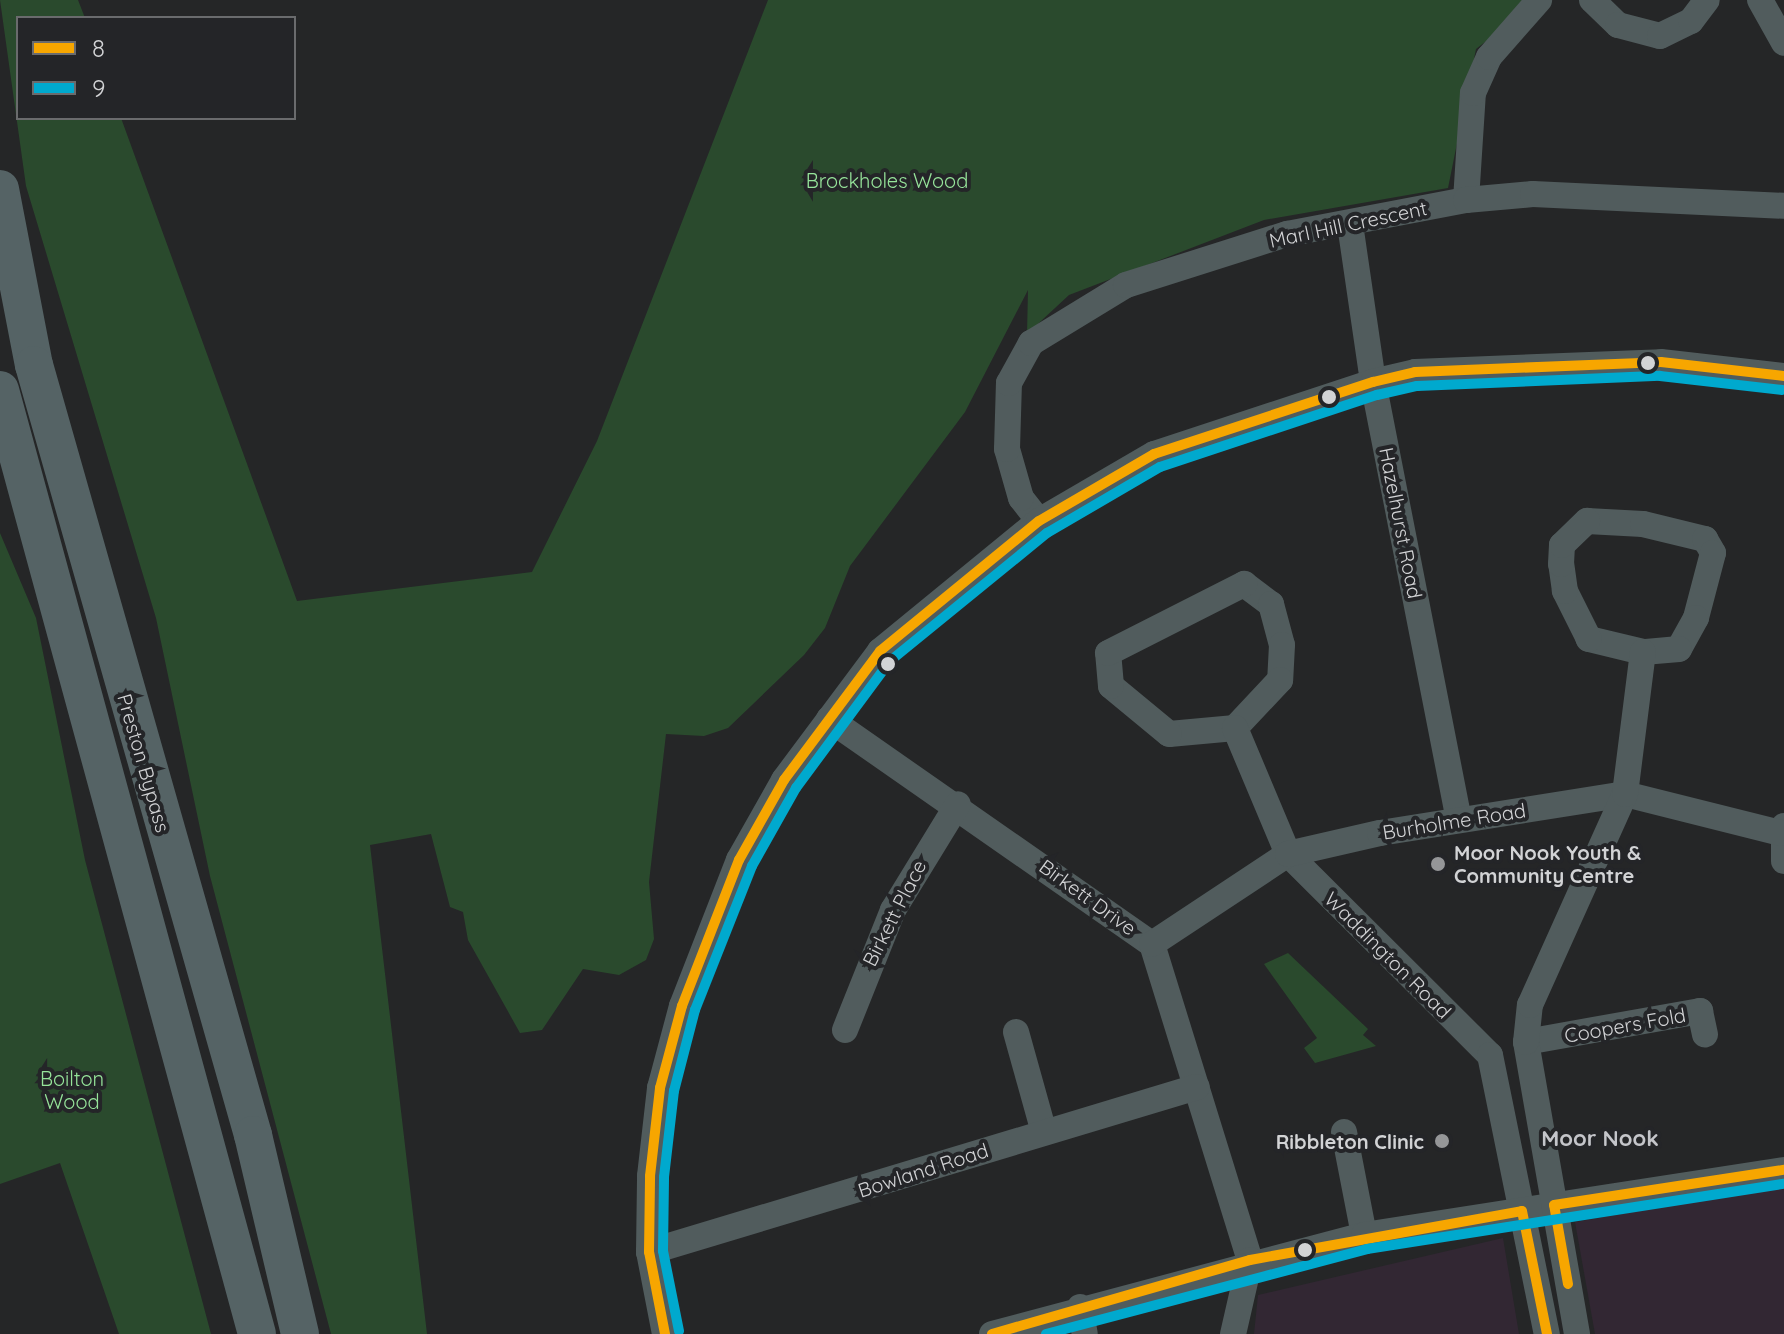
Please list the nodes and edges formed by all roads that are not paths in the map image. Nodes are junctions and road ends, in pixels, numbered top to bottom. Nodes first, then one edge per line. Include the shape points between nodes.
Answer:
1 (1539, 0) edge
2 (1592, 0) edge
3 (1707, 0) edge
4 (1760, 0) edge
5 (1784, 43) edge
6 (0, 189) edge
7 (1466, 200) junction
8 (1784, 206) edge
9 (1350, 224) junction
10 (1784, 376) edge
11 (1373, 382) junction
12 (0, 390) edge
13 (1039, 521) junction
14 (1643, 652) junction
15 (829, 719) junction
16 (1235, 728) junction
17 (1625, 794) junction
18 (958, 804) junction
19 (1459, 820) junction
20 (1782, 830) edge
21 (1288, 854) junction
22 (1784, 861) edge
23 (1152, 944) junction
24 (845, 1030) dead end
25 (1016, 1032) dead end
26 (1705, 1034) dead end
27 (1526, 1042) junction
28 (1197, 1087) junction
29 (1044, 1132) junction
30 (1344, 1132) dead end
31 (1784, 1170) edge
32 (1554, 1205) junction
33 (1522, 1211) junction
34 (1364, 1235) junction
35 (649, 1252) junction
36 (1250, 1260) junction
37 (1080, 1307) junction
38 (257, 1334) edge
39 (300, 1334) edge
40 (665, 1334) edge
41 (992, 1334) edge
42 (1085, 1334) edge
43 (1233, 1334) edge
44 (1547, 1334) edge
45 (1577, 1334) edge

1 - 7 street via 1489,57 1473,93
2 - 3 street via 1618,25 1660,36 1691,21
4 - 5 street
6 - 39 highway, Preston Bypass via 34,365 253,1135
7 - 8 street, Marl Hill Crescent via 1533,194
7 - 9 street, Marl Hill Crescent
9 - 11 street, Hazelhurst Road
9 - 13 street, Marl Hill Crescent via 1287,234 1126,285 1031,343 1009,383 1006,422 1021,498
10 - 11 street via 1661,362 1415,372
11 - 13 street via 1154,454
11 - 19 street, Hazelhurst Road
12 - 38 highway, Preston Bypass
13 - 15 street via 880,651
14 - 14 street via 1589,639 1577,623 1565,591 1562,545 1587,521 1643,524 1705,539 1713,553 1690,636 1679,649
14 - 17 street
15 - 18 street, Birkett Drive
15 - 35 street via 739,860 682,1006 660,1088
16 - 16 street via 1280,680 1282,645 1271,604 1244,584 1108,653 1111,686 1169,734
16 - 21 street
17 - 19 street, Burholme Road
17 - 20 street, Burholme Road
17 - 27 street via 1530,1005
18 - 23 street, Birkett Drive
18 - 24 street, Birkett Place via 893,910
19 - 21 street, Burholme Road
20 - 22 street
21 - 23 street, Burholme Road
21 - 33 street, Waddington Road via 1490,1055
23 - 28 street, Birkett Drive
25 - 29 street
26 - 27 street, Coopers Fold via 1700,1011
27 - 32 street
28 - 29 street, Bowland Road
28 - 36 street, Birkett Drive
29 - 35 street, Bowland Road
30 - 34 street
31 - 32 street
32 - 33 street
32 - 45 street
33 - 34 street
33 - 44 street
34 - 36 street
35 - 40 street
36 - 37 street
36 - 43 street
37 - 41 street
37 - 42 street

